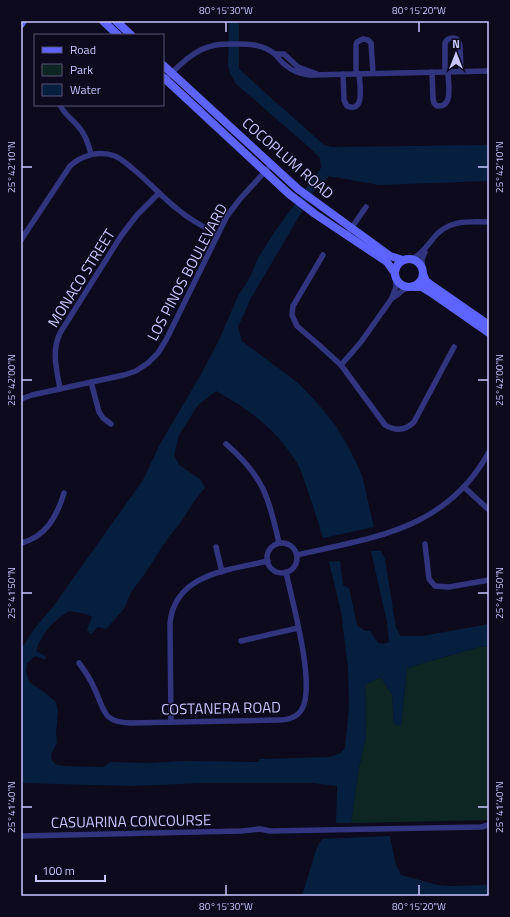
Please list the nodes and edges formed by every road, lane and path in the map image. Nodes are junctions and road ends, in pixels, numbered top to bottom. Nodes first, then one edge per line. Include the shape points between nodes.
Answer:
1 (23, 21) edge
2 (103, 21) edge
3 (116, 21) edge
4 (21, 24) edge
5 (117, 34) edge
6 (130, 34) edge
7 (164, 65) edge
8 (461, 71) junction
9 (489, 71) edge
10 (432, 72) junction
11 (446, 72) junction
12 (172, 73) junction
13 (373, 73) junction
14 (343, 74) junction
15 (358, 74) junction
16 (165, 78) edge
17 (61, 106) edge
18 (91, 154) junction
19 (271, 165) junction
20 (264, 172) junction
21 (159, 193) junction
22 (366, 207) dead end
23 (489, 222) edge
24 (351, 228) junction
25 (218, 234) junction
26 (346, 235) junction
27 (21, 240) edge
28 (426, 248) junction
29 (323, 255) dead end
30 (408, 260) junction
31 (422, 270) junction
32 (394, 272) junction
33 (396, 281) junction
34 (411, 287) junction
35 (392, 298) junction
36 (489, 326) edge
37 (489, 333) edge
38 (454, 347) dead end
39 (341, 365) junction
40 (91, 382) junction
41 (60, 389) junction
42 (21, 399) edge
43 (111, 424) dead end
44 (226, 444) dead end
45 (489, 452) edge
46 (464, 487) junction
47 (64, 493) dead end
48 (489, 510) edge
49 (21, 543) edge
50 (279, 543) junction
51 (425, 544) dead end
52 (216, 547) dead end
53 (297, 555) junction
54 (268, 561) junction
55 (222, 572) junction
56 (286, 572) junction
57 (489, 580) edge
58 (298, 628) junction
59 (241, 641) dead end
60 (78, 663) dead end
61 (171, 722) junction
62 (489, 825) edge
63 (481, 827) junction
64 (489, 829) edge
65 (21, 836) edge

1 - 4 street
2 - 5 street
3 - 6 street
7 - 12 street, COCOPLUM ROAD
8 - 9 street
8 - 11 street
8 - 11 street via 460,43 452,38 445,43
10 - 11 street
10 - 11 street via 433,101 437,106 441,106 448,100
10 - 13 street
12 - 14 street via 195,54 212,46 255,44 275,54 284,54 298,67 317,74
12 - 16 street
12 - 19 street, COCOPLUM ROAD
13 - 15 street
13 - 15 street via 371,43 363,39 356,45
14 - 15 street
14 - 15 street via 344,102 353,108 360,102
16 - 20 street, COCOPLUM ROAD
17 - 18 street via 83,133
18 - 21 street via 107,154 120,158
18 - 27 street via 76,161 67,169
19 - 20 street, LOS PINOS BOULEVARD
19 - 24 street, COCOPLUM ROAD via 312,200
20 - 25 street, LOS PINOS BOULEVARD via 227,216
20 - 26 street, COCOPLUM ROAD via 289,194
21 - 25 street via 185,215
21 - 41 street, MONACO STREET via 120,236 60,333 55,359
22 - 24 street
23 - 28 street via 467,221 451,225 436,234
24 - 26 street
24 - 30 street, COCOPLUM ROAD via 390,256
25 - 40 street, LOS PINOS BOULEVARD via 158,353 136,371
26 - 32 street, COCOPLUM ROAD via 387,262
28 - 30 street via 418,256
28 - 31 street via 421,260
29 - 39 street via 293,306 292,318 298,328
30 - 31 street, COCOPLUM ROAD via 419,264
30 - 32 street via 397,265
31 - 34 street via 421,281
31 - 36 street, COCOPLUM ROAD via 426,281
32 - 33 street
33 - 34 street via 403,286
33 - 35 street
34 - 35 street
34 - 37 street via 422,287
35 - 39 street
38 - 39 street via 416,419 402,429 393,429 383,423
40 - 41 street, LOS PINOS BOULEVARD
40 - 43 street via 99,412
41 - 42 street, LOS PINOS BOULEVARD
44 - 50 street via 250,467 261,485 270,506
45 - 46 street
46 - 48 street
46 - 53 street via 439,509 408,526 372,538
47 - 49 street via 58,510 45,531 34,539
50 - 53 street via 292,547
50 - 54 street via 268,552
51 - 57 street via 429,579 435,586 449,587
52 - 55 street
53 - 56 street via 295,566
54 - 55 street
54 - 56 street via 276,572
55 - 61 street via 206,576 192,584 182,593 172,611
56 - 58 street, COSTANERA ROAD
58 - 59 street
58 - 61 street, COSTANERA ROAD via 305,658 306,687 304,705 299,714 283,720
60 - 61 street, COSTANERA ROAD via 94,687 102,709 109,717 126,723
62 - 63 street, CASUARINA CONCOURSE
63 - 64 street, CASUARINA CONCOURSE
63 - 65 street, CASUARINA CONCOURSE

